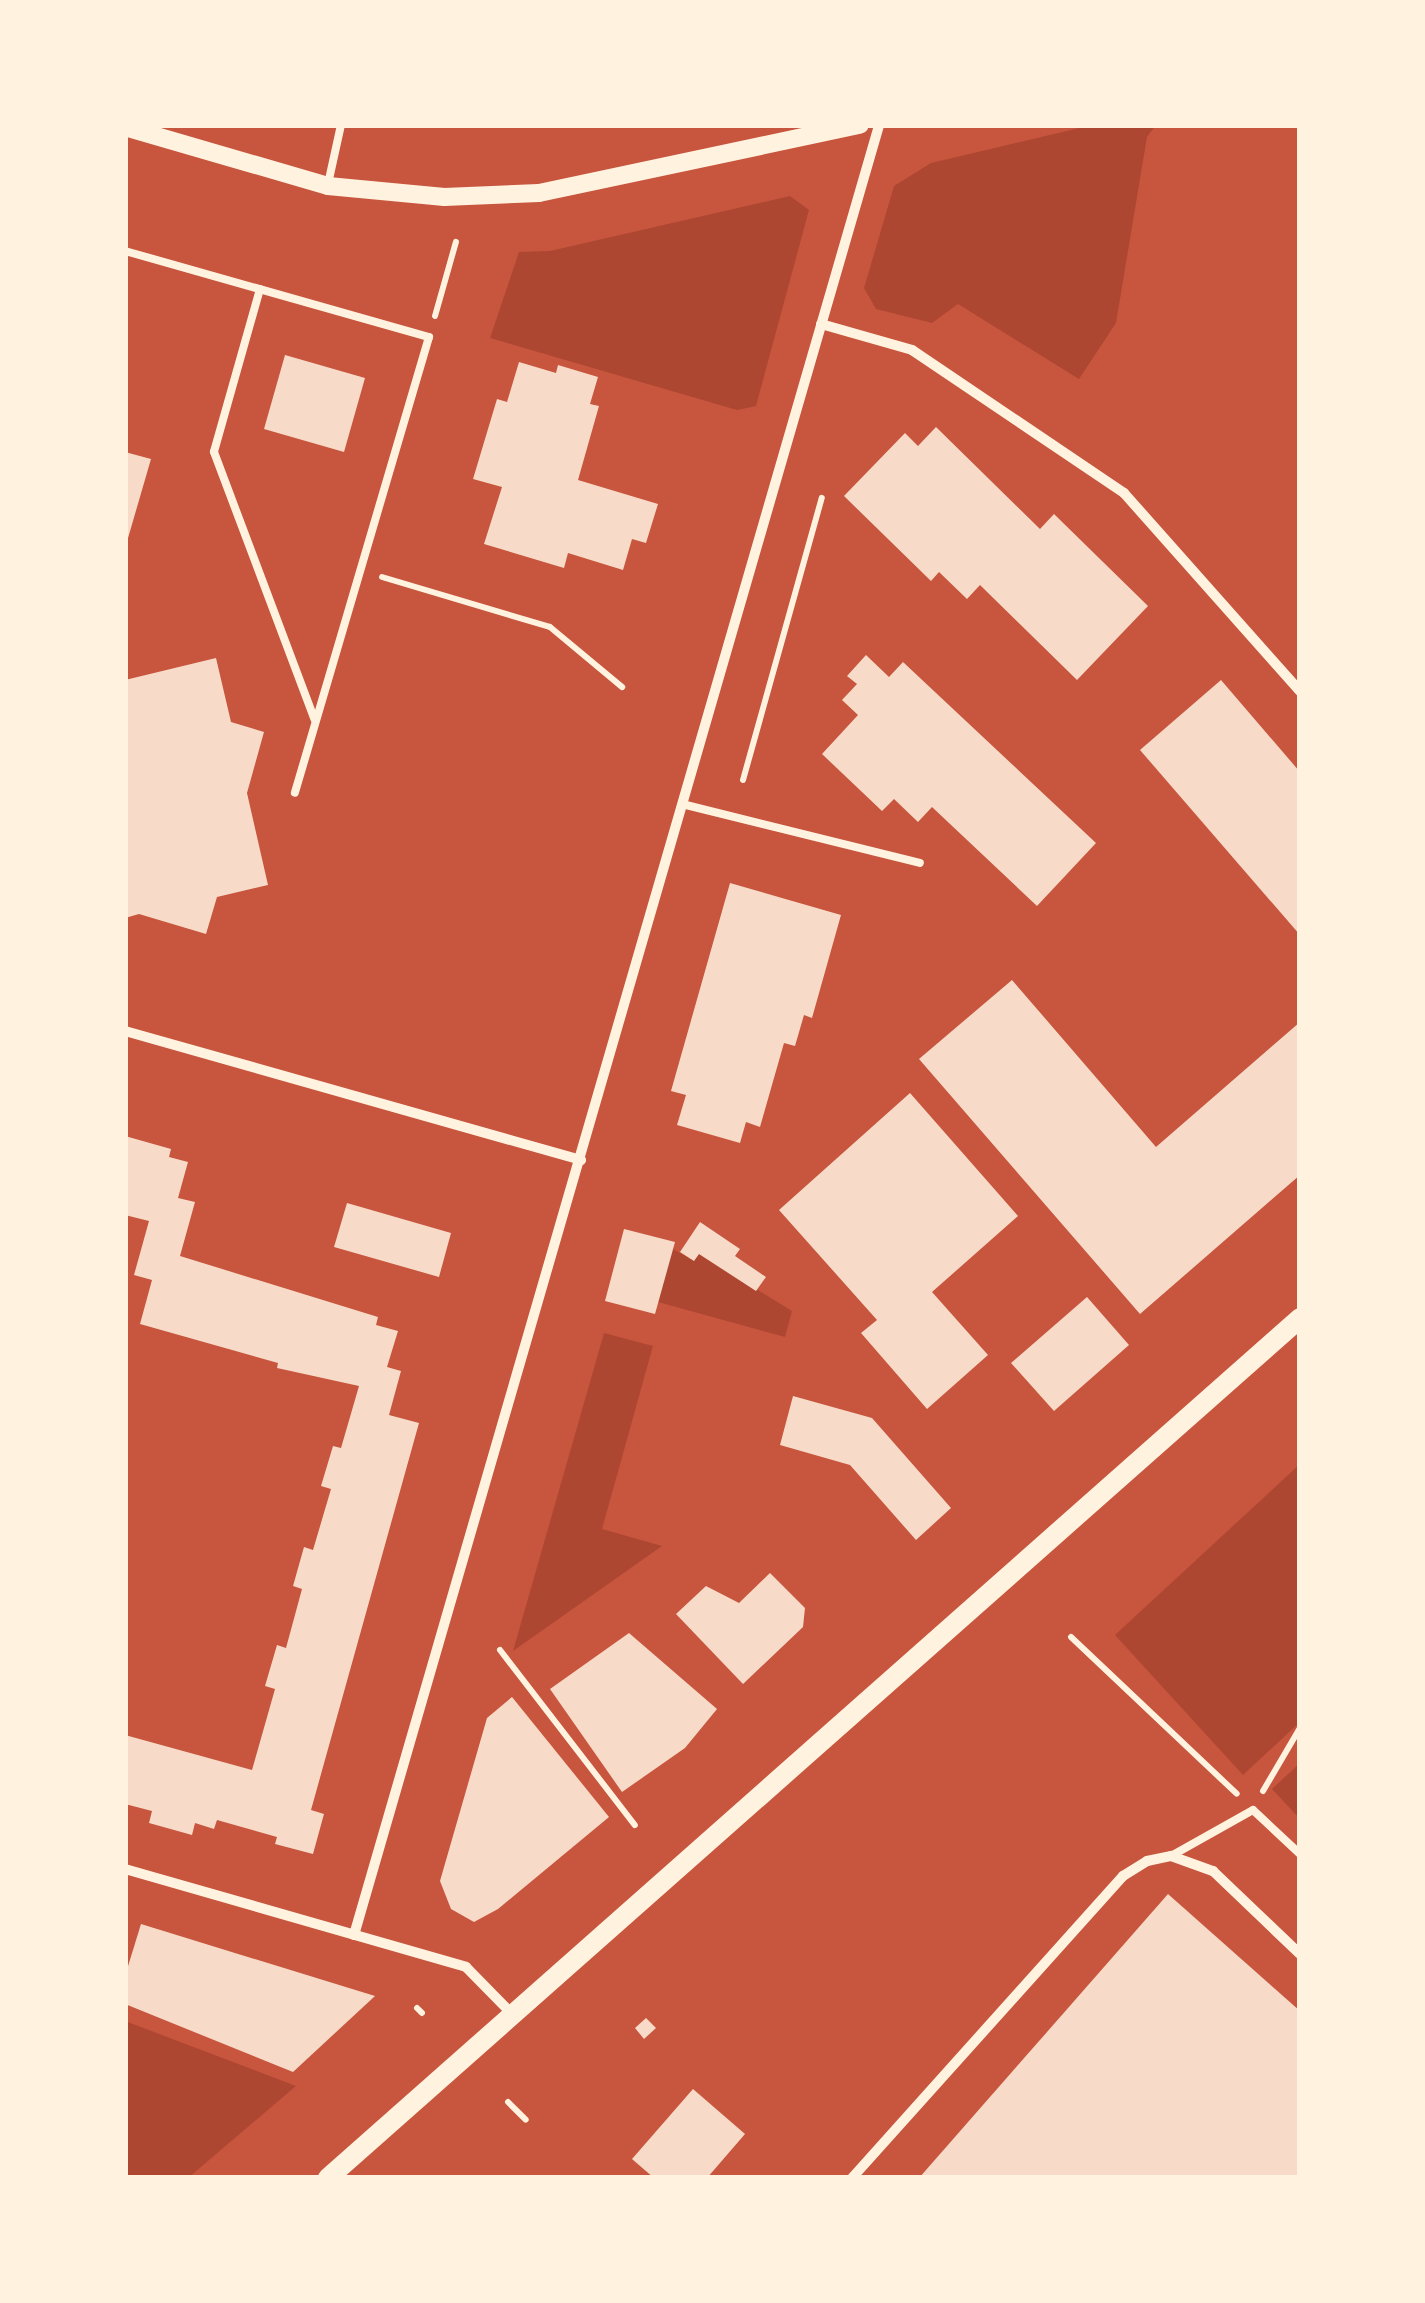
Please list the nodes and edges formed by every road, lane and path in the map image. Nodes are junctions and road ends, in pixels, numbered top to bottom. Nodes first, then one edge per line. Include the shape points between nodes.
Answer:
1 (342, 125) edge
2 (860, 125) edge
3 (879, 125) edge
4 (125, 127) edge
5 (328, 186) junction
6 (456, 242) dead end
7 (125, 251) edge
8 (260, 289) junction
9 (822, 324) junction
10 (429, 337) junction
11 (822, 498) dead end
12 (360, 571) junction
13 (622, 687) dead end
14 (1300, 691) edge
15 (316, 723) junction
16 (743, 780) dead end
17 (296, 793) dead end
18 (682, 804) junction
19 (920, 862) dead end
20 (125, 1031) edge
21 (581, 1160) junction
22 (1300, 1318) edge
23 (1071, 1637) dead end
24 (500, 1650) dead end
25 (1300, 1728) edge
26 (1254, 1810) junction
27 (635, 1825) dead end
28 (1300, 1854) edge
29 (1170, 1856) junction
30 (125, 1870) edge
31 (354, 1935) junction
32 (1300, 1954) edge
33 (514, 2016) junction
34 (508, 2102) dead end
35 (526, 2120) dead end
36 (328, 2178) edge
37 (852, 2178) edge

1 - 5 lane
2 - 5 street via 539,193 444,197
3 - 9 street
4 - 5 street
6 - 10 path
7 - 8 lane
8 - 10 lane
8 - 15 lane via 214,452
9 - 14 street via 912,350 1124,493
9 - 18 street
10 - 12 lane
11 - 16 path
12 - 13 path via 550,627
12 - 15 lane
15 - 17 lane
18 - 19 lane
18 - 21 street
20 - 21 street
21 - 31 street
22 - 33 main road
23 - 26 path
24 - 27 path
25 - 26 path
26 - 28 lane
26 - 29 lane
29 - 32 street via 1212,1871
29 - 37 street via 1123,1876
30 - 31 street
31 - 33 street via 466,1967
33 - 36 main road
34 - 35 path

